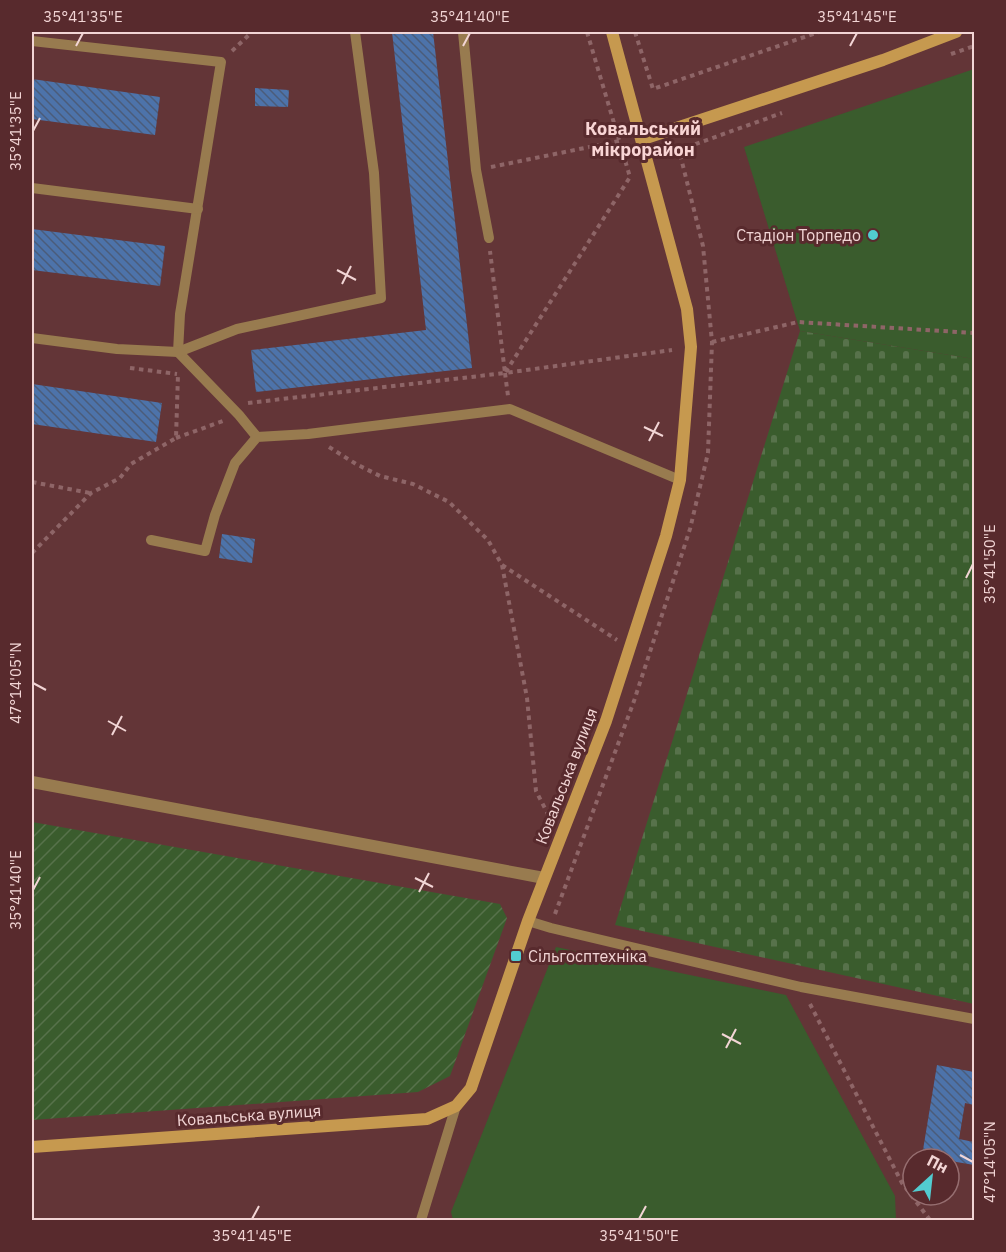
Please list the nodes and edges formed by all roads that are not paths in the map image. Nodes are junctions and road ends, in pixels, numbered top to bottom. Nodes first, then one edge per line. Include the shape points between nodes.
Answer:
1 (355, 32) edge
2 (463, 32) edge
3 (612, 32) edge
4 (956, 32) edge
5 (32, 41) edge
6 (643, 139) junction
7 (32, 188) edge
8 (198, 209) junction
9 (489, 238) road end
10 (32, 338) edge
11 (178, 352) junction
12 (257, 437) junction
13 (680, 480) junction
14 (151, 540) dead end
15 (32, 782) edge
16 (544, 878) junction
17 (528, 921) junction
18 (975, 1019) edge
19 (456, 1106) junction
20 (32, 1147) edge
21 (421, 1221) edge

1 - 11 lane via 374,173 381,298 237,328
2 - 9 lane via 476,170
3 - 6 street, Ковальська вулиця
4 - 6 street
5 - 8 lane via 221,62
6 - 13 street, Ковальська вулиця via 687,309 691,347
7 - 8 lane
8 - 11 lane via 180,314
10 - 11 lane
11 - 12 lane
12 - 13 lane via 510,409
12 - 14 lane via 235,463 205,551
13 - 16 street, Ковальська вулиця via 666,536 606,721
15 - 16 street
16 - 17 street, Ковальська вулиця
17 - 18 lane via 801,987
17 - 19 street, Ковальська вулиця via 471,1088
19 - 20 street, Ковальська вулиця via 427,1119
19 - 21 lane

